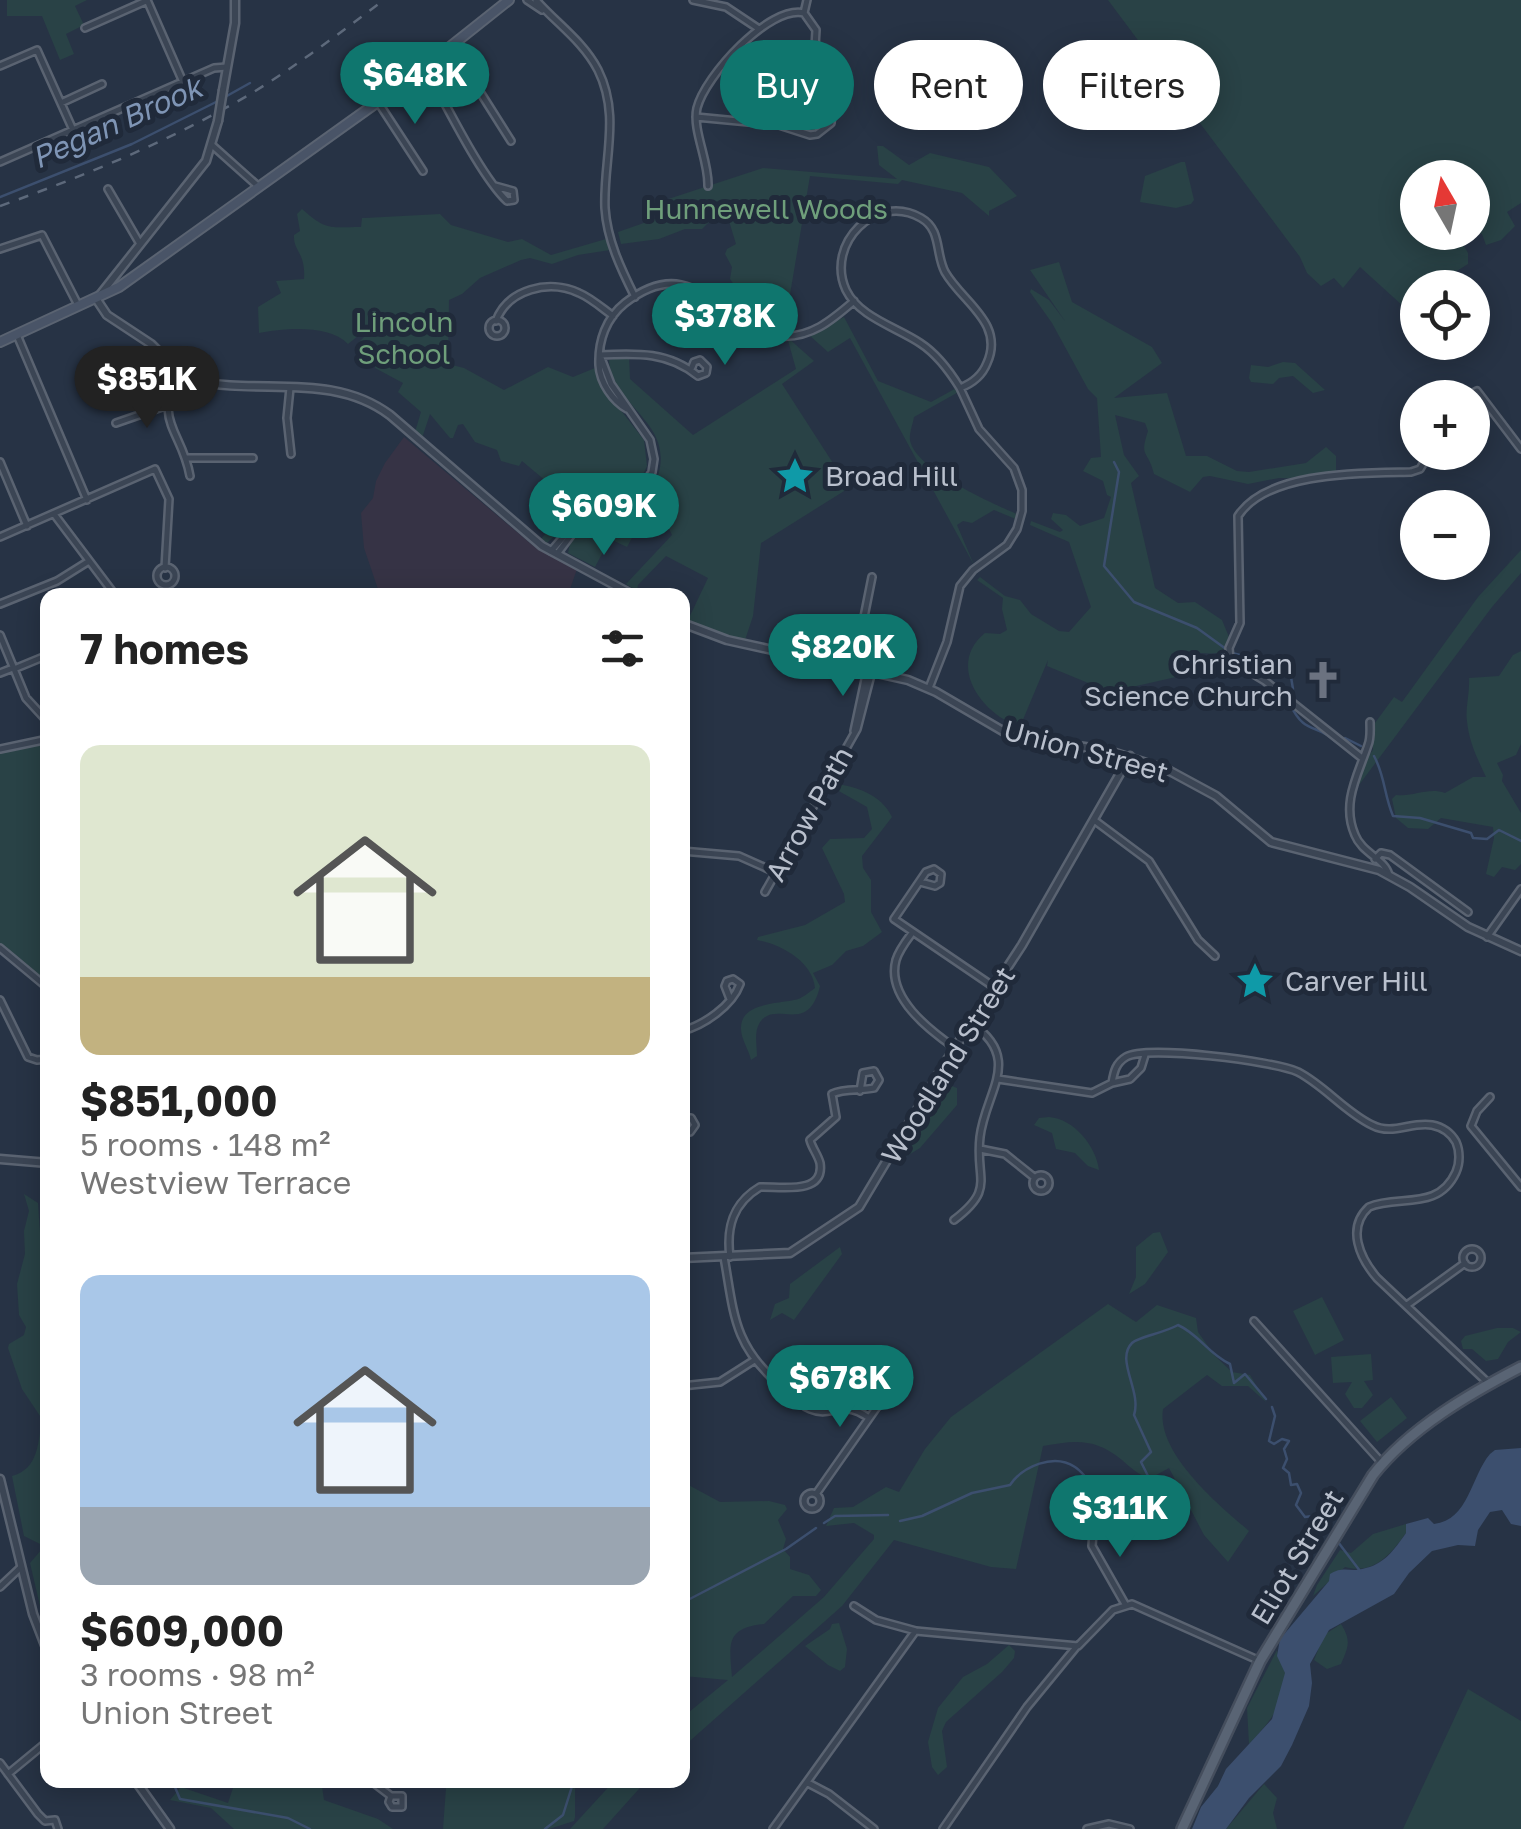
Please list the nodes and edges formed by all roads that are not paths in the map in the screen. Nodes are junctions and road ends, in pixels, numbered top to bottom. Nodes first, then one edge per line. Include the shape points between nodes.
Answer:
1 (147, 0) edge
2 (234, 0) edge
3 (509, 0) edge
4 (527, 0) edge
5 (536, 0) edge
6 (694, 0) edge
7 (807, 0) edge
8 (703, 1) edge
9 (545, 10) junction
10 (804, 13) junction
11 (85, 28) dead end
12 (758, 29) junction
13 (451, 46) junction
14 (0, 66) edge
15 (227, 67) junction
16 (424, 68) junction
17 (183, 82) junction
18 (102, 84) dead end
19 (378, 102) junction
20 (61, 103) junction
21 (696, 117) junction
22 (74, 130) junction
23 (511, 141) dead end
24 (212, 146) junction
25 (1, 159) edge
26 (424, 170) dead end
27 (260, 186) junction
28 (495, 186) dead end
29 (708, 186) dead end
30 (108, 189) dead end
31 (140, 244) junction
32 (0, 249) edge
33 (636, 296) junction
34 (97, 300) junction
35 (854, 301) junction
36 (80, 307) junction
37 (613, 316) junction
38 (496, 321) dead end
39 (17, 335) junction
40 (0, 342) edge
41 (600, 355) junction
42 (692, 368) dead end
43 (180, 373) junction
44 (290, 386) junction
45 (960, 388) junction
46 (166, 405) junction
47 (1490, 408) edge
48 (116, 423) dead end
49 (1521, 448) edge
50 (291, 454) dead end
51 (186, 458) junction
52 (252, 458) dead end
53 (0, 462) edge
54 (1417, 470) edge
55 (190, 476) dead end
56 (86, 500) junction
57 (54, 514) junction
58 (27, 526) junction
59 (0, 538) edge
60 (554, 553) junction
61 (89, 561) junction
62 (165, 568) dead end
63 (872, 577) dead end
64 (110, 588) edge
65 (620, 588) edge
66 (0, 604) edge
67 (690, 626) edge
68 (0, 635) edge
69 (40, 658) edge
70 (854, 668) junction
71 (14, 669) junction
72 (870, 671) junction
73 (0, 673) edge
74 (929, 688) junction
75 (40, 715) edge
76 (1370, 722) dead end
77 (40, 740) edge
78 (0, 748) edge
79 (1130, 756) junction
80 (1362, 758) junction
81 (1094, 820) junction
82 (690, 852) edge
83 (1375, 858) junction
84 (775, 872) junction
85 (1390, 876) junction
86 (920, 882) dead end
87 (1521, 889) edge
88 (765, 892) dead end
89 (1468, 912) dead end
90 (912, 932) junction
91 (1487, 937) junction
92 (0, 948) edge
93 (1521, 951) edge
94 (1215, 956) dead end
95 (40, 981) edge
96 (994, 988) junction
97 (730, 999) dead end
98 (0, 1000) edge
99 (971, 1024) junction
100 (690, 1028) edge
101 (955, 1048) junction
102 (1145, 1055) junction
103 (40, 1059) edge
104 (998, 1079) junction
105 (1112, 1082) junction
106 (860, 1091) junction
107 (1490, 1098) dead end
108 (980, 1148) junction
109 (0, 1159) edge
110 (40, 1163) edge
111 (1035, 1178) dead end
112 (1521, 1187) edge
113 (954, 1220) dead end
114 (727, 1257) junction
115 (690, 1258) edge
116 (1465, 1263) dead end
117 (1406, 1306) junction
118 (1254, 1321) dead end
119 (754, 1361) junction
120 (1521, 1366) edge
121 (1488, 1384) junction
122 (690, 1385) edge
123 (892, 1395) dead end
124 (869, 1418) junction
125 (1382, 1464) junction
126 (0, 1479) edge
127 (816, 1494) dead end
128 (1094, 1520) dead end
129 (21, 1567) junction
130 (0, 1587) edge
131 (1125, 1604) junction
132 (854, 1606) dead end
133 (916, 1631) junction
134 (40, 1635) edge
135 (1078, 1646) junction
136 (1260, 1661) junction
137 (40, 1748) edge
138 (0, 1763) edge
139 (8, 1774) junction
140 (808, 1783) junction
141 (141, 1788) edge
142 (380, 1788) edge
143 (391, 1796) dead end
144 (44, 1820) junction
145 (42, 1829) edge
146 (58, 1829) edge
147 (170, 1829) edge
148 (773, 1829) edge
149 (874, 1829) edge
150 (943, 1829) edge
151 (1087, 1829) edge
152 (1130, 1829) edge
153 (1182, 1829) edge

1 - 11 street
1 - 17 street
2 - 15 street
3 - 13 main road
4 - 9 street
5 - 9 street
6 - 8 street
7 - 10 street
8 - 12 street via 726,7
9 - 33 street via 587,52 605,88 611,122 606,221
10 - 12 street via 790,12
10 - 21 street via 816,30 814,65 833,104 831,123 810,135
12 - 21 street via 710,83
13 - 16 main road
13 - 23 street
14 - 20 street via 37,50
15 - 17 street
15 - 24 street, bridge
16 - 19 main road
16 - 28 street
17 - 22 street
18 - 20 street
19 - 26 street
19 - 27 main road
20 - 22 street
21 - 29 street
22 - 25 street
24 - 27 street
24 - 31 street
27 - 34 main road
30 - 31 street
31 - 34 street
32 - 36 street via 42,235
33 - 35 street via 692,287 758,329 783,336 815,330
33 - 37 street
34 - 36 main road
34 - 43 street
35 - 45 street via 926,347
35 - 45 street via 841,267 856,228 890,212 927,222 946,273 982,316 991,338 984,369
36 - 39 main road
37 - 38 street via 579,292 552,286 520,294
37 - 41 street
39 - 40 main road
39 - 56 street
41 - 42 street via 655,354
41 - 60 street via 650,440 652,472 636,496 597,512
43 - 44 street via 205,382
43 - 46 street
44 - 50 street
44 - 60 street via 344,392 378,407
45 - 74 street via 979,429 1014,468 1022,511 1007,545 960,586
46 - 48 street
46 - 51 street
47 - 49 street
51 - 52 street
51 - 55 street
53 - 58 street
54 - 80 street via 1268,490 1238,516 1240,622 1230,660
56 - 57 street
56 - 62 street via 155,470 169,499
57 - 58 street
57 - 61 street
58 - 59 street
60 - 65 street
61 - 64 street
61 - 66 street
63 - 70 street
67 - 70 street, Union Street
68 - 71 street
69 - 71 street
70 - 72 street, Union Street
71 - 73 street
71 - 75 street
72 - 74 street, Union Street
72 - 84 street, Arrow Path via 863,716
74 - 79 street, Union Street via 1013,737
76 - 80 street
77 - 78 street
79 - 81 street, Woodland Street
79 - 85 street, Union Street via 1201,786 1271,842
80 - 83 street via 1351,822 1360,845
81 - 94 street via 1149,861
81 - 96 street, Woodland Street
82 - 84 street via 739,856
83 - 85 street
83 - 89 street via 1384,853 1404,863
84 - 88 street, Arrow Path
85 - 91 street, Union Street
86 - 90 street via 894,920
87 - 91 street
90 - 96 street
90 - 101 street via 895,962 899,991
91 - 93 street, Union Street
92 - 95 street
96 - 99 street, Woodland Street
97 - 100 street
98 - 103 street via 31,1059
99 - 101 street, Woodland Street
99 - 104 street via 995,1048
101 - 114 street, Woodland Street via 851,1215 790,1252
102 - 105 street via 1140,1070
102 - 105 street via 1129,1055
102 - 117 street via 1168,1051 1288,1069 1374,1126 1434,1125 1450,1134 1459,1159 1450,1182 1417,1201 1373,1205 1358,1222 1366,1264
104 - 105 street via 1086,1094
104 - 108 street
106 - 106 street via 877,1086 877,1073 865,1071
106 - 114 street via 832,1094 835,1120 810,1140 820,1163 812,1181 797,1189 756,1188 733,1214
107 - 112 street via 1472,1126
108 - 111 street via 1005,1154
108 - 113 street via 979,1195
109 - 110 street
114 - 115 street, Woodland Street
114 - 119 street via 738,1331
116 - 117 street
117 - 121 street
118 - 125 street
119 - 122 street via 726,1380
119 - 124 street via 807,1408 848,1407
120 - 121 main road, Eliot Street
121 - 125 main road, Eliot Street
123 - 124 street
124 - 127 street
125 - 136 main road, Eliot Street
126 - 129 street
128 - 131 street via 1092,1546
129 - 130 street
129 - 134 street
131 - 135 street
131 - 136 street
132 - 133 street
133 - 135 street
133 - 140 street
135 - 150 street
136 - 153 main road, Eliot Street
137 - 139 street
138 - 139 street
139 - 144 street
140 - 148 street
140 - 149 street
141 - 147 street
142 - 143 street
144 - 145 street
144 - 146 street via 55,1820
151 - 152 street

